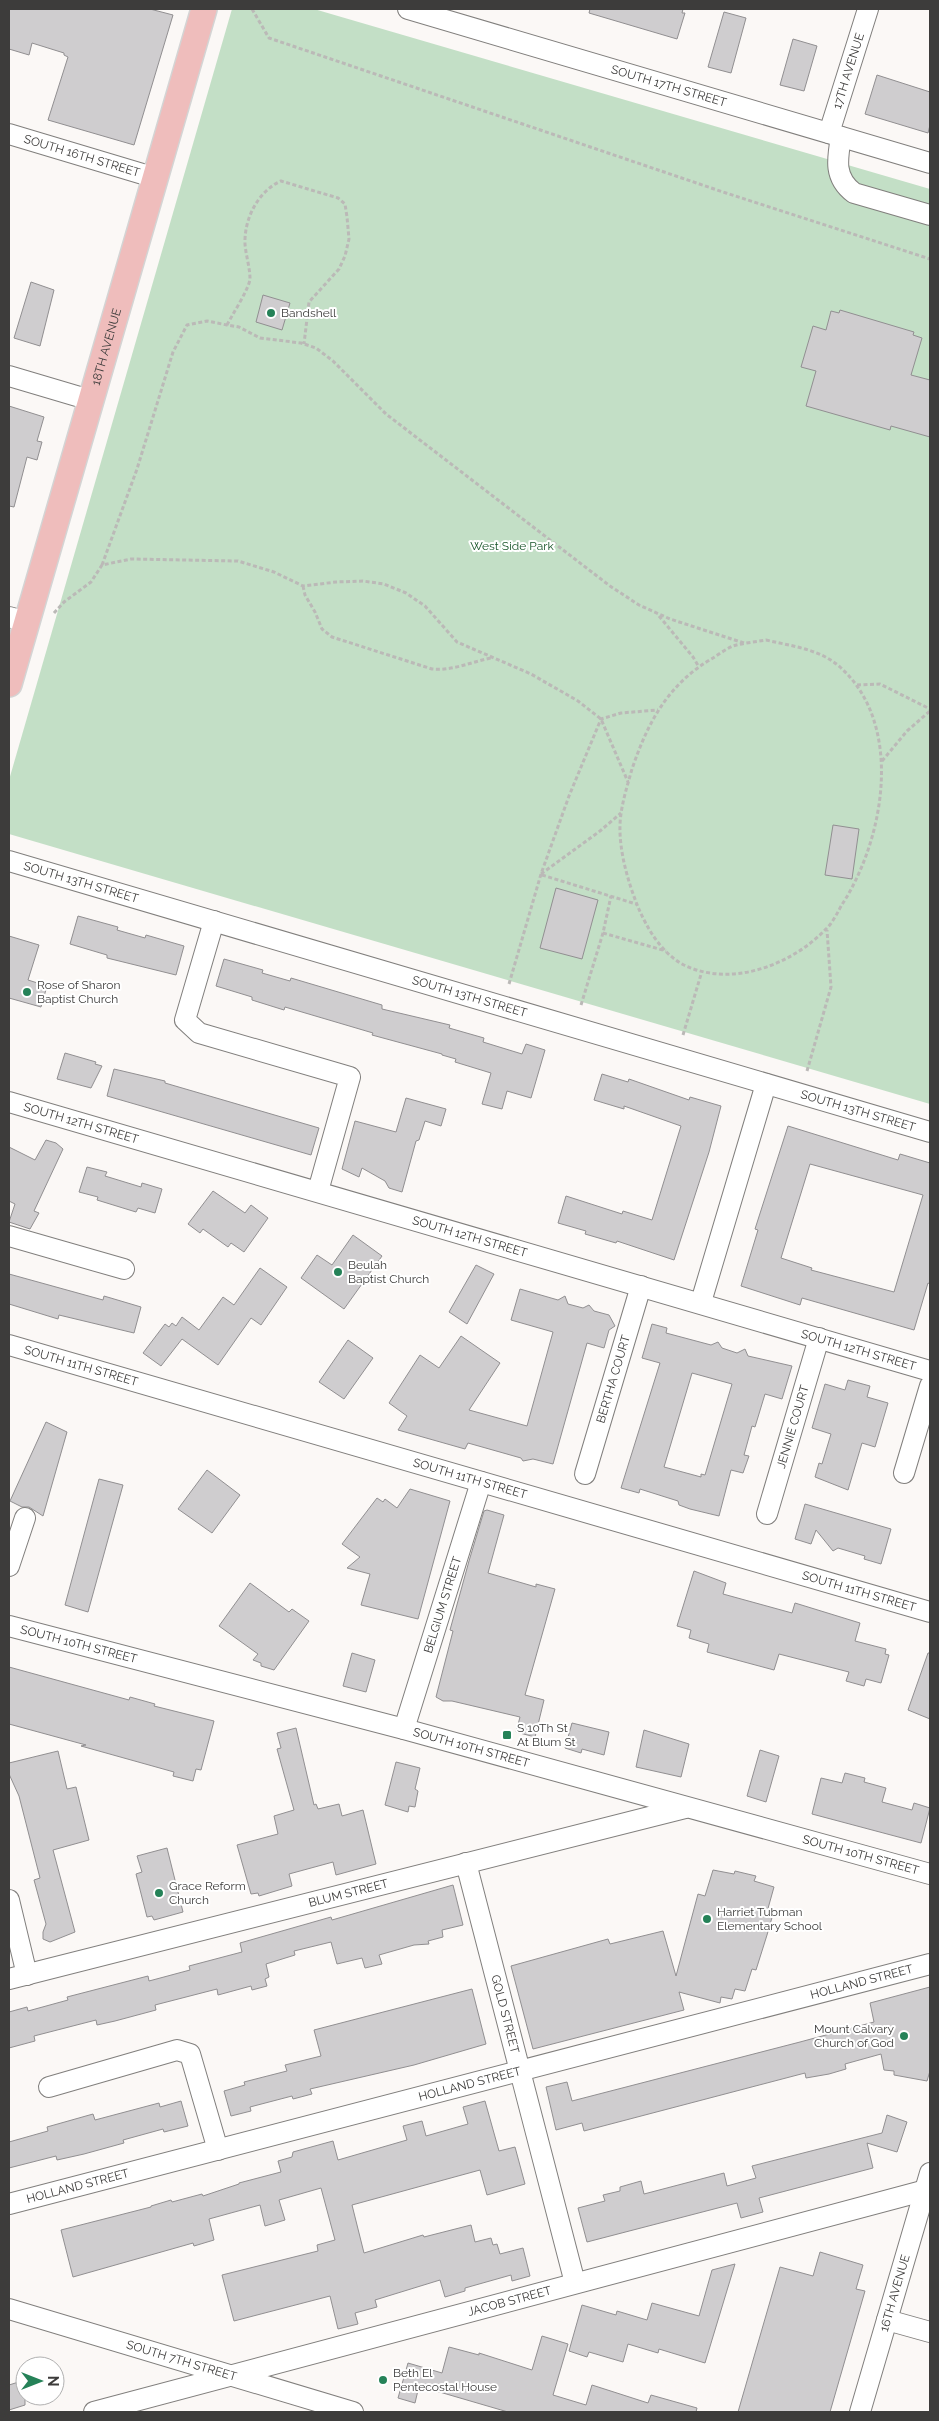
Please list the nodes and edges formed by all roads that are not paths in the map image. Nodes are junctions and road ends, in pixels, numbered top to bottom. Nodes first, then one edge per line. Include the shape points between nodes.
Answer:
1 (204, 9) edge
2 (408, 9) edge
3 (868, 9) edge
4 (9, 134) edge
5 (835, 135) junction
6 (930, 163) edge
7 (156, 178) junction
8 (930, 215) edge
9 (9, 376) edge
10 (90, 400) junction
11 (18, 620) edge
12 (9, 684) edge
13 (9, 861) edge
14 (214, 921) junction
15 (766, 1084) junction
16 (9, 1102) edge
17 (930, 1132) edge
18 (318, 1191) junction
19 (9, 1236) edge
20 (124, 1269) dead end
21 (641, 1286) junction
22 (701, 1302) junction
23 (819, 1338) junction
24 (9, 1345) edge
25 (930, 1371) edge
26 (930, 1386) edge
27 (904, 1473) dead end
28 (585, 1474) dead end
29 (481, 1482) junction
30 (767, 1514) dead end
31 (25, 1518) dead end
32 (9, 1566) edge
33 (930, 1612) edge
34 (9, 1626) edge
35 (404, 1728) junction
36 (688, 1807) junction
37 (466, 1863) junction
38 (930, 1874) edge
39 (9, 1900) edge
40 (930, 1964) edge
41 (18, 1977) edge
42 (520, 2071) junction
43 (49, 2087) dead end
44 (218, 2150) junction
45 (929, 2184) edge
46 (9, 2204) edge
47 (575, 2283) junction
48 (9, 2309) edge
49 (887, 2320) junction
50 (930, 2332) edge
51 (229, 2376) junction
52 (94, 2412) edge
53 (353, 2412) edge
54 (860, 2412) edge

1 - 7 main road, 18TH AVENUE
2 - 5 street, SOUTH 17TH STREET
3 - 5 street, 17TH AVENUE
4 - 7 street, SOUTH 16TH STREET
5 - 6 street, SOUTH 17TH STREET
5 - 8 street, 17TH AVENUE via 837,165 844,185 854,193
7 - 10 main road, 18TH AVENUE
9 - 10 street
10 - 11 main road, 18TH AVENUE
11 - 12 main road, 18TH AVENUE
13 - 14 street, SOUTH 13TH STREET
14 - 15 street, SOUTH 13TH STREET
14 - 18 street via 185,1020 199,1033 350,1077
15 - 17 street, SOUTH 13TH STREET
15 - 22 street
16 - 18 street, SOUTH 12TH STREET
18 - 21 street, SOUTH 12TH STREET
19 - 20 street
21 - 22 street, SOUTH 12TH STREET
21 - 28 street, BERTHA COURT
22 - 23 street, SOUTH 12TH STREET
23 - 25 street, SOUTH 12TH STREET
23 - 30 street, JENNIE COURT
24 - 29 street, SOUTH 11TH STREET
26 - 27 street
29 - 33 street, SOUTH 11TH STREET
29 - 35 street, BELGIUM STREET
31 - 32 street
34 - 35 street, SOUTH 10TH STREET
35 - 36 street, SOUTH 10TH STREET
36 - 37 street, BLUM STREET
36 - 38 street, SOUTH 10TH STREET
37 - 41 street, BLUM STREET
37 - 42 street, GOLD STREET
39 - 41 street
40 - 42 street, HOLLAND STREET
42 - 44 street, HOLLAND STREET
42 - 47 street, GOLD STREET
43 - 44 street via 177,2050 190,2054
44 - 46 street, HOLLAND STREET
45 - 47 street, JACOB STREET
45 - 49 street, 16TH AVENUE
47 - 51 street, JACOB STREET
48 - 51 street, SOUTH 7TH STREET
49 - 50 street
49 - 54 street, 16TH AVENUE
51 - 52 street, JACOB STREET
51 - 53 street, SOUTH 7TH STREET

